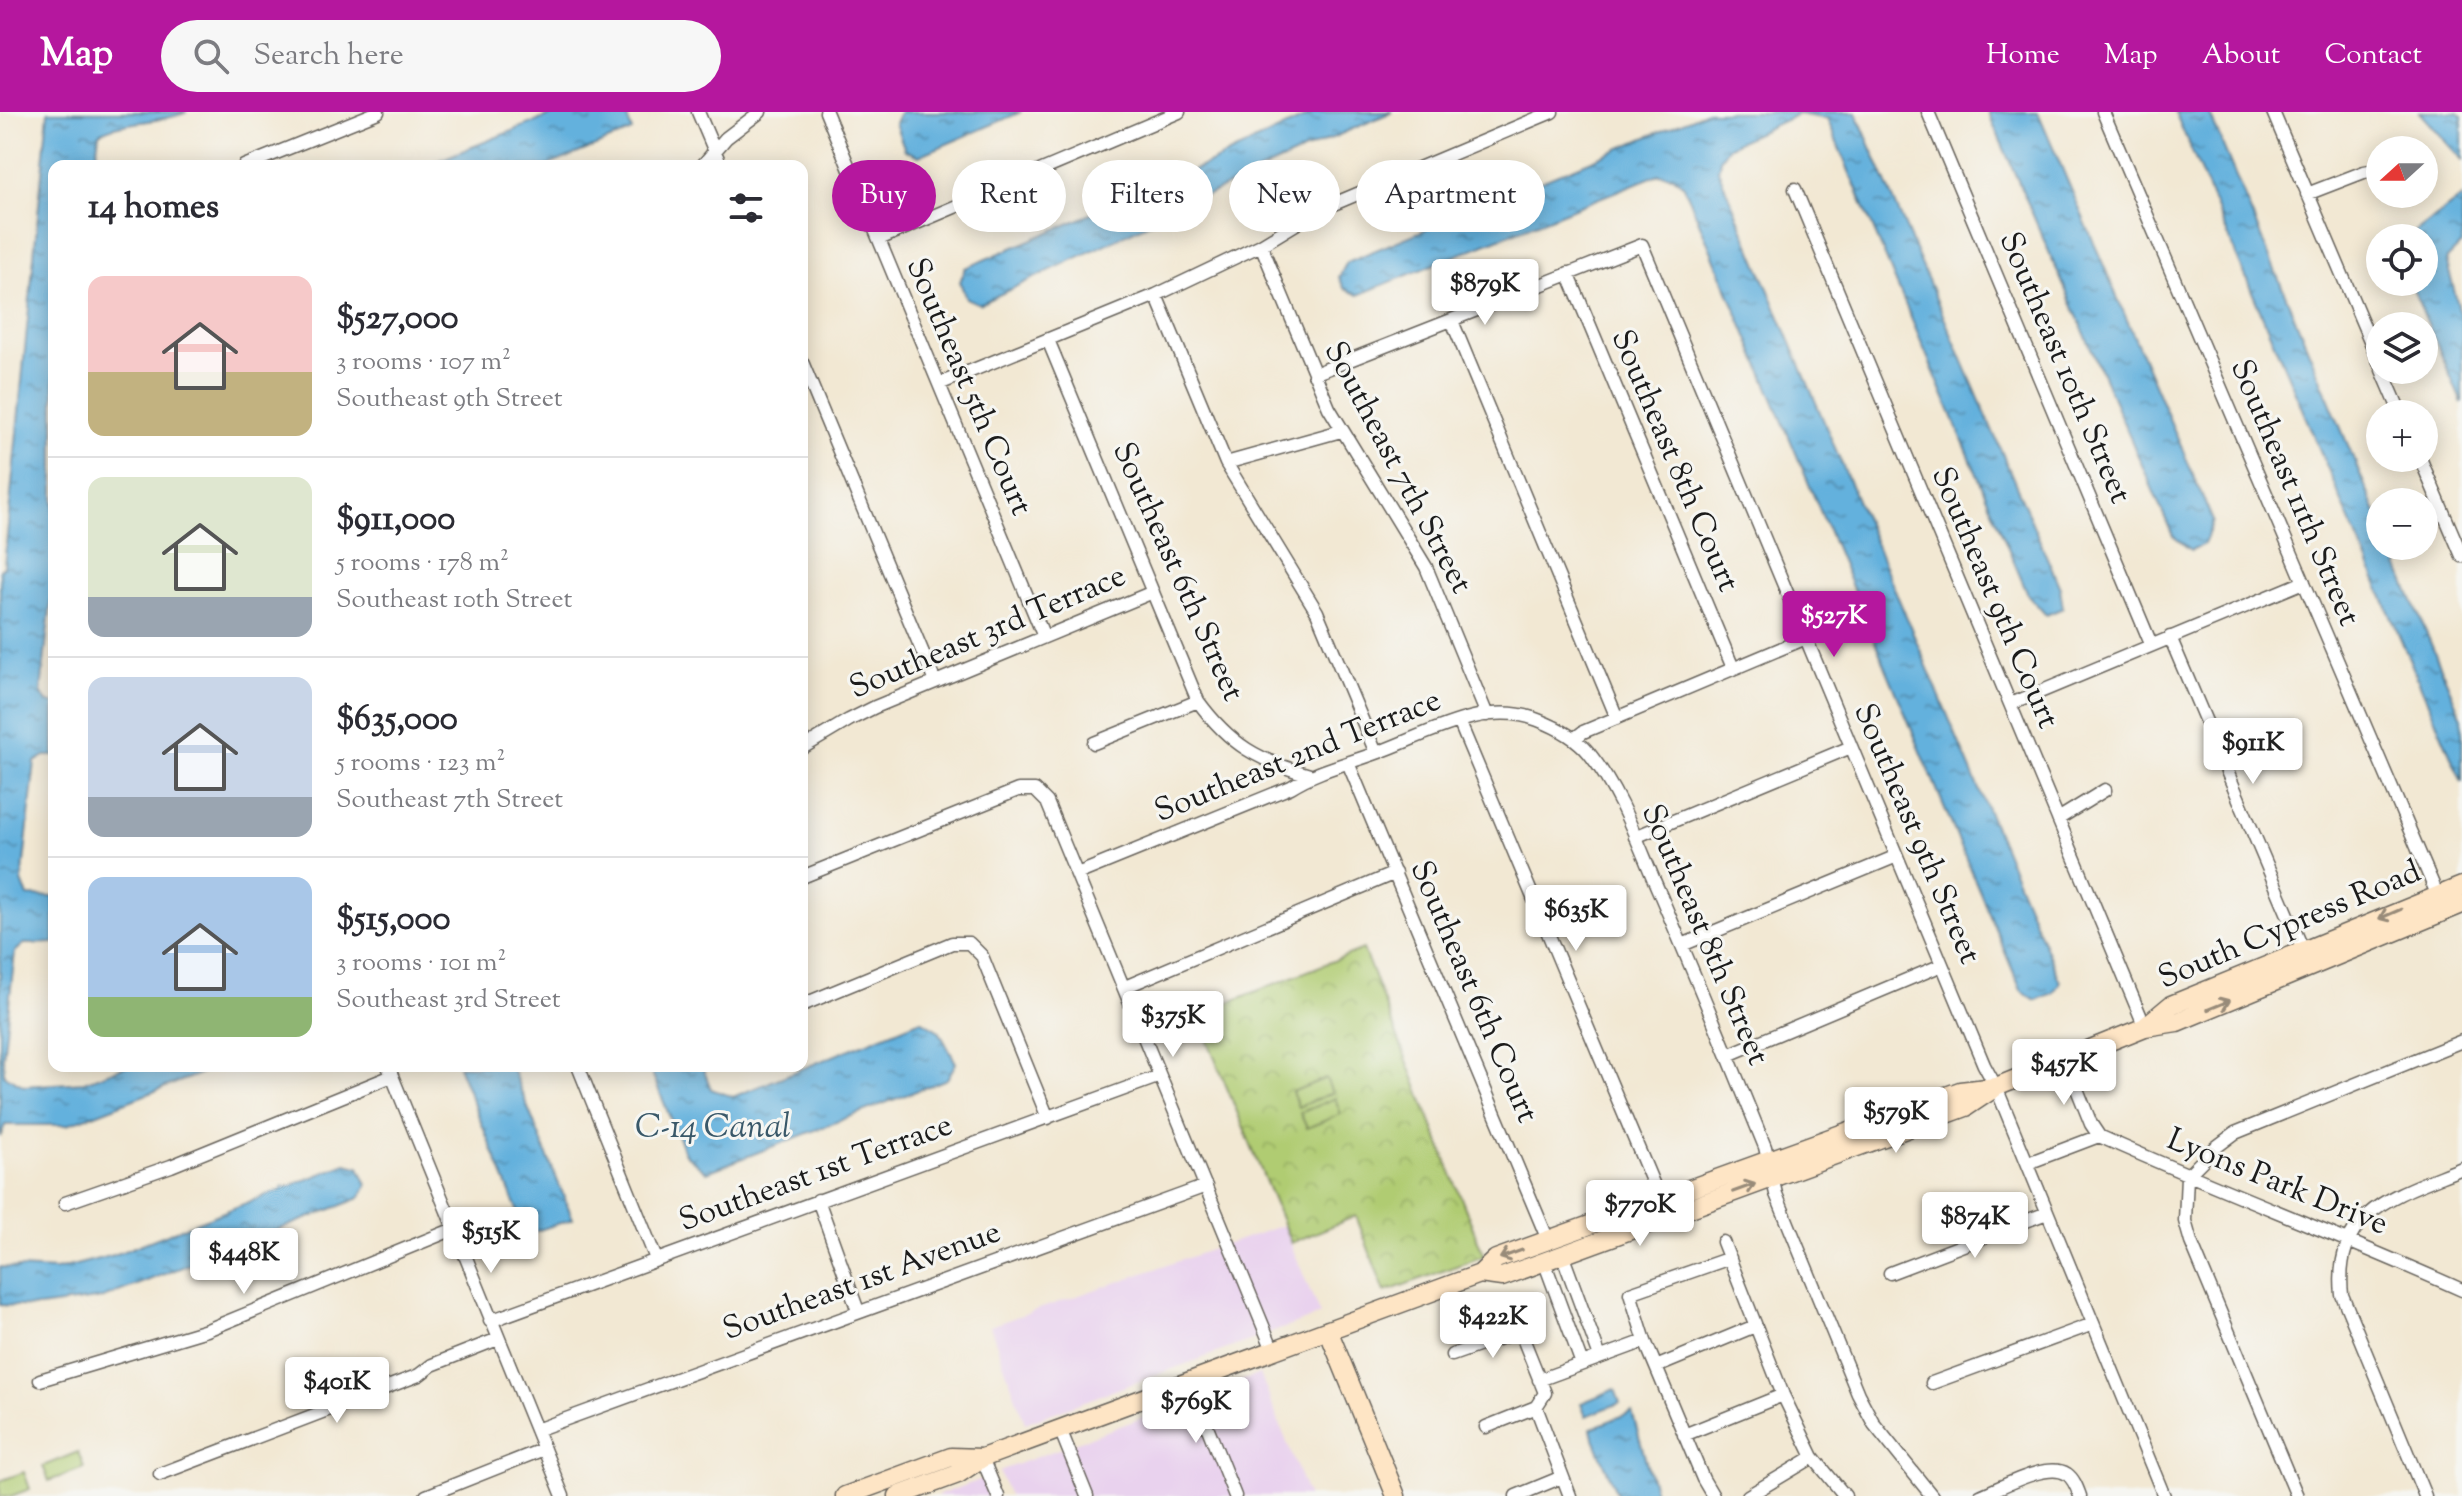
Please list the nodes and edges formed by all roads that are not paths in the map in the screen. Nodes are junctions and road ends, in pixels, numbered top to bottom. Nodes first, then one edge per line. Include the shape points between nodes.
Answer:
1 (378, 112) edge
2 (698, 112) edge
3 (760, 112) edge
4 (826, 112) edge
5 (1179, 112) edge
6 (1552, 112) edge
7 (1928, 112) edge
8 (2103, 112) edge
9 (2273, 112) edge
10 (715, 152) junction
11 (259, 160) edge
12 (708, 160) edge
13 (718, 160) edge
14 (2366, 172) edge
15 (1795, 189) dead end
16 (2307, 194) junction
17 (879, 239) junction
18 (1261, 245) junction
19 (1568, 273) junction
20 (1156, 295) junction
21 (1452, 321) junction
22 (2366, 331) edge
23 (1048, 340) junction
24 (1314, 374) junction
25 (808, 376) edge
26 (939, 384) junction
27 (1341, 431) junction
28 (1226, 463) junction
29 (2426, 472) edge
30 (2462, 556) edge
31 (2304, 582) junction
32 (1153, 592) junction
33 (1044, 637) junction
34 (2170, 637) junction
35 (1806, 638) junction
36 (2151, 644) junction
37 (1733, 668) junction
38 (935, 682) junction
39 (1198, 701) junction
40 (2011, 704) junction
41 (1487, 715) junction
42 (1617, 718) junction
43 (1459, 721) junction
44 (1574, 739) junction
45 (1094, 743) dead end
46 (808, 744) edge
47 (1851, 747) junction
48 (1376, 753) junction
49 (1349, 765) junction
50 (1310, 775) junction
51 (2105, 790) dead end
52 (2058, 819) junction
53 (1635, 837) junction
54 (1897, 856) junction
55 (1395, 873) junction
56 (1077, 874) junction
57 (808, 875) edge
58 (2462, 886) edge
59 (2437, 894) junction
60 (2462, 904) edge
61 (1682, 945) junction
62 (2303, 950) junction
63 (1942, 965) junction
64 (1125, 987) junction
65 (808, 1003) edge
66 (2145, 1027) junction
67 (2462, 1041) edge
68 (1728, 1055) junction
69 (2065, 1059) junction
70 (388, 1072) edge
71 (390, 1072) edge
72 (580, 1072) edge
73 (1160, 1076) junction
74 (1996, 1087) junction
75 (1048, 1118) junction
76 (2099, 1136) junction
77 (2028, 1163) junction
78 (2462, 1168) edge
79 (1770, 1169) junction
80 (2187, 1176) junction
81 (1206, 1186) junction
82 (818, 1200) junction
83 (1660, 1200) junction
84 (65, 1203) dead end
85 (2047, 1213) junction
86 (454, 1229) junction
87 (2348, 1239) junction
88 (1548, 1240) junction
89 (1723, 1242) dead end
90 (1553, 1258) junction
91 (1730, 1258) junction
92 (656, 1259) junction
93 (1890, 1273) dead end
94 (1480, 1274) junction
95 (2462, 1290) edge
96 (858, 1311) junction
97 (490, 1321) junction
98 (2093, 1324) junction
99 (1755, 1326) junction
100 (1328, 1330) junction
101 (498, 1339) junction
102 (1645, 1341) junction
103 (1273, 1350) junction
104 (1452, 1355) dead end
105 (1600, 1357) junction
106 (1582, 1364) junction
107 (1656, 1367) junction
108 (40, 1380) dead end
109 (1539, 1380) junction
110 (1189, 1381) junction
111 (1932, 1383) dead end
112 (1783, 1395) junction
113 (1536, 1407) junction
114 (1486, 1427) dead end
115 (1060, 1429) junction
116 (536, 1430) junction
117 (1684, 1435) junction
118 (544, 1449) junction
119 (1813, 1457) junction
120 (982, 1458) junction
121 (160, 1474) dead end
122 (1562, 1477) junction
123 (426, 1496) edge
124 (563, 1496) edge
125 (845, 1496) edge
126 (898, 1496) edge
127 (998, 1496) edge
128 (1087, 1496) edge
129 (1235, 1496) edge
130 (1396, 1496) edge
131 (1516, 1496) edge
132 (1570, 1496) edge
133 (1713, 1496) edge
134 (1748, 1496) edge
135 (1845, 1496) edge
136 (1932, 1496) edge
137 (1980, 1496) edge
138 (2080, 1496) edge
139 (2164, 1496) edge
140 (2297, 1496) edge
141 (2425, 1496) edge

1 - 11 street
2 - 10 street
3 - 10 street
4 - 17 street, Southeast 5th Court
5 - 17 street
6 - 18 street via 1317,211
7 - 36 street, Southeast 10th Street
8 - 31 street, Southeast 11th Street
9 - 16 street
10 - 12 street
10 - 13 street
14 - 16 street
15 - 40 street, Southeast 9th Court
16 - 22 street
17 - 26 street, Southeast 5th Court
18 - 20 street
18 - 24 street, Southeast 7th Street
19 - 21 street
19 - 35 street, Southeast 9th Street via 1642,245
19 - 37 street, Southeast 8th Court
20 - 23 street
20 - 28 street
21 - 24 street
21 - 42 street
23 - 26 street
23 - 32 street, Southeast 6th Street
24 - 27 street, Southeast 7th Street
25 - 38 street
26 - 33 street, Southeast 5th Court
27 - 28 street
27 - 41 street, Southeast 7th Street via 1426,567
28 - 48 street via 1317,612
29 - 30 street
31 - 34 street
31 - 59 street, Southeast 11th Street
32 - 33 street, Southeast 3rd Terrace
32 - 39 street, Southeast 6th Street
33 - 38 street, Southeast 3rd Terrace
34 - 36 street
34 - 62 street
35 - 37 street
35 - 47 street, Southeast 9th Street
36 - 40 street
37 - 42 street
38 - 46 street, Southeast 3rd Terrace
39 - 45 street
39 - 50 street, Southeast 6th Street via 1235,743 1274,765
40 - 52 street, Southeast 9th Court
41 - 43 street, Southeast 2nd Terrace
41 - 44 street, Southeast 2nd Terrace via 1536,719
42 - 44 street
43 - 48 street, Southeast 2nd Terrace
43 - 83 street
44 - 53 street, Southeast 8th Street via 1609,781
47 - 53 street
47 - 54 street, Southeast 9th Street
48 - 49 street, Southeast 2nd Terrace
49 - 50 street, Southeast 2nd Terrace
49 - 55 street, Southeast 6th Court
50 - 56 street, Southeast 2nd Terrace
51 - 52 street
52 - 66 street, Southeast 9th Court
53 - 61 street, Southeast 8th Street
54 - 61 street
54 - 63 street, Southeast 9th Street
55 - 64 street
55 - 88 street, Southeast 6th Court
56 - 57 street via 1047,802 1035,790 1018,790
56 - 64 street
58 - 59 street, South Cypress Road
59 -> 62 street, South Cypress Road
66 -> 60 street, South Cypress Road via 2177,1022
61 - 68 street, Southeast 8th Street
62 - 66 street, South Cypress Road via 2171,1005
63 - 68 street
63 - 74 street, Southeast 9th Street
64 - 73 street
65 - 75 street via 952,943 969,943 982,956
66 - 69 street, South Cypress Road
67 - 80 street via 2235,1133
68 - 79 street, Southeast 8th Street
69 - 74 street, South Cypress Road
69 - 76 street
70 - 84 street via 180,1163
71 - 86 street
72 - 92 street
73 - 75 street, Southeast 1st Terrace
73 - 81 street
74 - 77 street, Southeast 9th Street
74 - 79 street, South Cypress Road via 1966,1107
75 - 82 street, Southeast 1st Terrace
76 - 77 street
76 - 80 street, Lyons Park Drive
77 - 85 street, Southeast 9th Street
78 - 87 street via 2386,1199
79 - 83 street, South Cypress Road
90 -> 79 street, South Cypress Road
79 - 136 street, Southeast 8th Street via 1858,1394 1874,1424
80 - 87 street, Lyons Park Drive
80 - 140 street via 2185,1221 2191,1242
81 - 96 street, Southeast 1st Avenue
81 - 103 street
82 - 92 street, Southeast 1st Terrace
82 - 96 street
83 - 88 street, South Cypress Road
85 - 93 street
85 - 98 street, Southeast 9th Street
86 - 97 street
86 - 108 street via 207,1330
87 - 95 street, Lyons Park Drive
87 - 141 street via 2340,1274 2342,1295
88 -> 94 street, South Cypress Road via 1496,1259
89 - 91 street
90 - 94 street, South Cypress Road via 1502,1277
90 - 105 street
90 - 106 street
91 - 99 street
91 - 102 street via 1630,1293
92 - 97 street, Southeast 1st Terrace
94 - 100 street, South Cypress Road
96 - 116 street, Southeast 1st Avenue
97 - 101 street
98 - 111 street
98 - 139 street, Southeast 9th Street
99 - 107 street
99 - 112 street
100 - 103 street, South Cypress Road
100 - 130 street
101 - 116 street
101 - 121 street via 419,1375
102 - 105 street
102 - 107 street
103 - 110 street, South Cypress Road
104 - 109 street via 1520,1331
105 - 106 street
106 - 109 street
107 - 117 street
109 - 113 street via 1545,1393
110 - 115 street, South Cypress Road
110 - 129 street
112 - 117 street
112 - 119 street
113 - 114 street
113 - 122 street
115 - 120 street, South Cypress Road
115 - 128 street
116 - 118 street
117 - 133 street
118 - 123 street
118 - 124 street
119 - 134 street
119 - 135 street
120 - 125 street, South Cypress Road via 951,1457
120 - 126 street, South Cypress Road via 958,1474
120 - 127 street
122 - 131 street
122 - 132 street
137 - 138 street via 2053,1469 2073,1479

